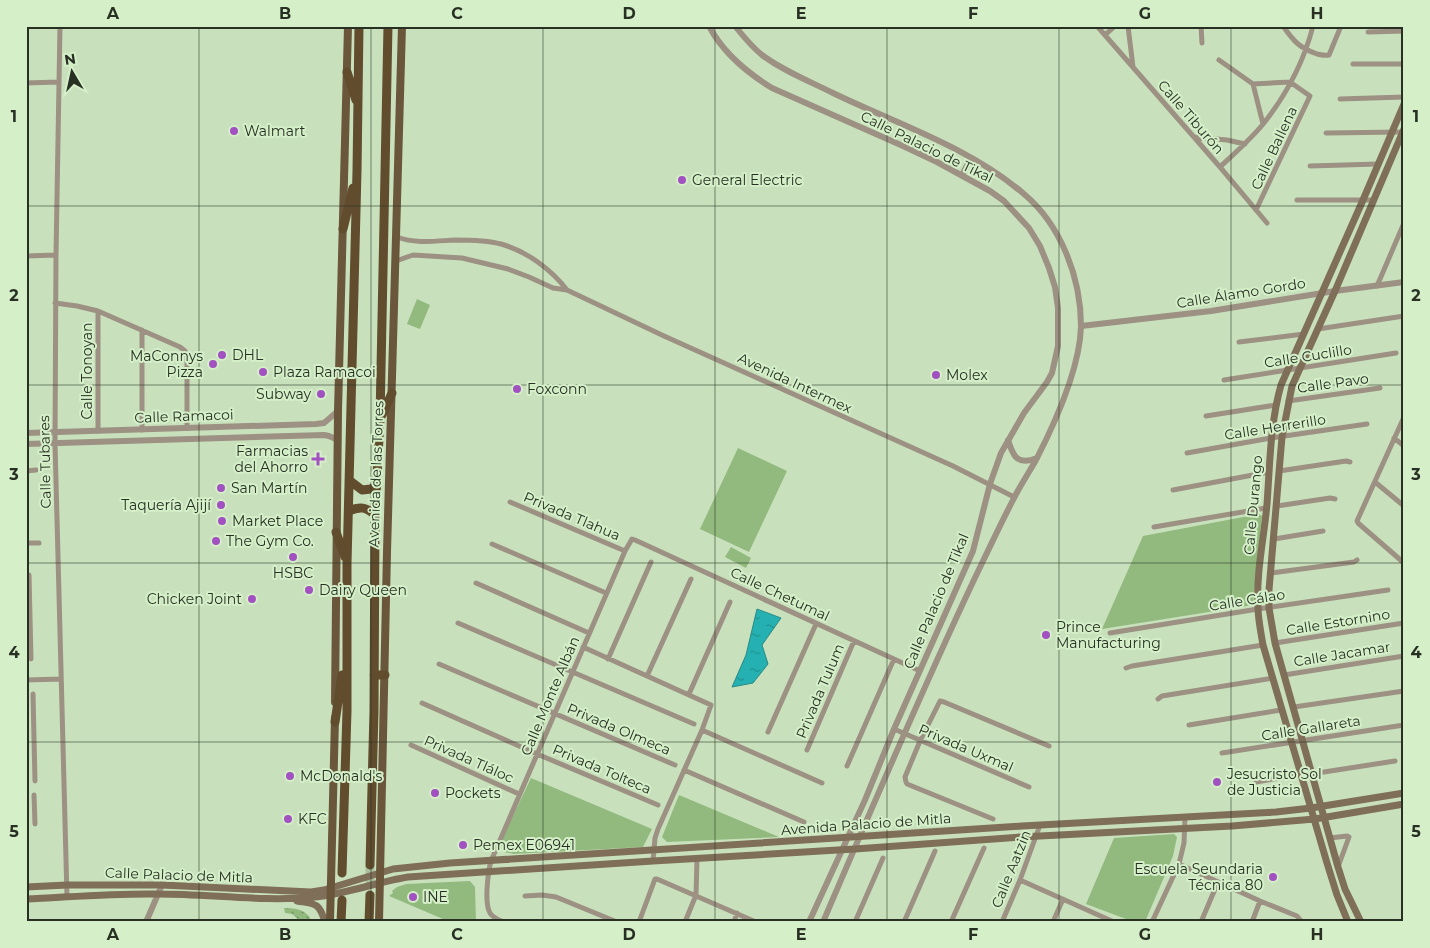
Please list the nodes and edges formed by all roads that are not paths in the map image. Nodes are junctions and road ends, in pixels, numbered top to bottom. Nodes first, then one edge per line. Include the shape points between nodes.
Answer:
1 (60, 26) edge
2 (348, 26) edge
3 (359, 26) edge
4 (388, 26) edge
5 (402, 26) edge
6 (708, 26) edge
7 (735, 26) edge
8 (1097, 26) edge
9 (1115, 26) edge
10 (1128, 26) edge
11 (1201, 26) edge
12 (1283, 26) edge
13 (1313, 26) edge
14 (1341, 26) edge
15 (1404, 30) edge
16 (1368, 32) dead end
17 (1105, 36) junction
18 (1202, 44) dead end
19 (1306, 50) junction
20 (1219, 60) dead end
21 (1353, 64) dead end
22 (1404, 64) edge
23 (1133, 68) junction
24 (346, 72) junction
25 (58, 82) junction
26 (1290, 82) junction
27 (26, 83) edge
28 (1253, 84) junction
29 (1404, 97) edge
30 (1340, 100) dead end
31 (1404, 104) edge
32 (358, 108) junction
33 (1263, 124) junction
34 (1403, 130) edge
35 (1392, 132) junction
36 (1326, 133) dead end
37 (1194, 137) junction
38 (1245, 144) junction
39 (971, 158) junction
40 (1378, 164) junction
41 (1310, 166) dead end
42 (1220, 167) junction
43 (357, 171) junction
44 (962, 175) junction
45 (1297, 200) dead end
46 (1363, 200) junction
47 (1373, 200) junction
48 (1256, 210) junction
49 (1267, 223) dead end
50 (1404, 223) edge
51 (343, 229) junction
52 (397, 237) junction
53 (26, 256) edge
54 (56, 256) junction
55 (396, 261) junction
56 (1404, 282) edge
57 (1377, 286) junction
58 (567, 290) junction
59 (1335, 291) junction
60 (1321, 294) junction
61 (56, 303) junction
62 (98, 311) junction
63 (1404, 316) edge
64 (1081, 326) junction
65 (142, 330) junction
66 (1318, 330) junction
67 (1304, 334) junction
68 (1239, 342) dead end
69 (1396, 353) dead end
70 (1300, 368) junction
71 (1288, 370) junction
72 (1224, 380) dead end
73 (1380, 388) dead end
74 (392, 393) junction
75 (1288, 401) junction
76 (1276, 405) junction
77 (338, 411) junction
78 (1206, 416) dead end
79 (1404, 417) edge
80 (380, 418) junction
81 (324, 423) junction
82 (1367, 424) dead end
83 (186, 428) junction
84 (142, 430) junction
85 (98, 431) junction
86 (55, 432) junction
87 (26, 433) edge
88 (324, 435) junction
89 (1282, 437) junction
90 (1271, 438) junction
91 (1394, 438) junction
92 (338, 440) junction
93 (1008, 440) junction
94 (55, 443) junction
95 (26, 444) edge
96 (1404, 446) edge
97 (1187, 453) dead end
98 (1037, 458) junction
99 (1350, 462) dead end
100 (36, 470) dead end
101 (26, 471) edge
102 (1279, 471) junction
103 (1269, 472) junction
104 (349, 480) junction
105 (1375, 482) junction
106 (990, 484) junction
107 (377, 485) junction
108 (1173, 490) dead end
109 (1014, 497) junction
110 (1335, 499) dead end
111 (510, 502) dead end
112 (1277, 506) junction
113 (1404, 506) edge
114 (1266, 508) junction
115 (349, 511) junction
116 (375, 515) junction
117 (1154, 528) dead end
118 (1323, 531) dead end
119 (336, 532) junction
120 (1274, 539) junction
121 (630, 541) joint
122 (26, 543) edge
123 (40, 543) dead end
124 (492, 544) dead end
125 (625, 552) junction
126 (1356, 560) dead end
127 (651, 562) dead end
128 (347, 563) junction
129 (1404, 563) edge
130 (1272, 573) junction
131 (29, 575) dead end
132 (691, 579) dead end
133 (476, 583) dead end
134 (28, 588) edge
135 (1388, 590) dead end
136 (606, 594) junction
137 (730, 602) dead end
138 (1269, 608) junction
139 (1258, 609) junction
140 (458, 623) dead end
141 (1404, 623) edge
142 (816, 624) junction
143 (589, 633) junction
144 (1110, 633) dead end
145 (854, 641) junction
146 (1275, 643) junction
147 (1263, 645) junction
148 (583, 647) junction
149 (346, 650) junction
150 (28, 651) edge
151 (1404, 656) edge
152 (608, 658) junction
153 (31, 659) dead end
154 (894, 659) junction
155 (439, 664) dead end
156 (1126, 668) dead end
157 (920, 671) junction
158 (572, 673) junction
159 (374, 675) junction
160 (1284, 675) junction
161 (385, 676) junction
162 (648, 676) junction
163 (1272, 678) junction
164 (61, 679) junction
165 (26, 680) edge
166 (1404, 691) edge
167 (33, 694) dead end
168 (689, 694) junction
169 (1158, 699) dead end
170 (422, 703) dead end
171 (1294, 707) junction
172 (1282, 710) junction
173 (26, 713) edge
174 (33, 713) junction
175 (555, 714) junction
176 (335, 722) junction
177 (694, 724) dead end
178 (1189, 725) dead end
179 (1404, 725) edge
180 (894, 729) junction
181 (702, 730) junction
182 (768, 732) dead end
183 (904, 734) junction
184 (1303, 740) junction
185 (920, 741) junction
186 (1292, 742) junction
187 (410, 745) dead end
188 (1049, 746) dead end
189 (807, 750) dead end
190 (1222, 753) dead end
191 (537, 754) junction
192 (1395, 761) dead end
193 (675, 765) dead end
194 (847, 766) dead end
195 (26, 767) edge
196 (35, 767) junction
197 (684, 770) junction
198 (1302, 774) junction
199 (1311, 774) junction
200 (36, 781) dead end
201 (1256, 782) dead end
202 (822, 783) dead end
203 (1029, 787) dead end
204 (1404, 793) edge
205 (519, 794) junction
206 (34, 795) dead end
207 (1404, 804) edge
208 (658, 805) dead end
209 (1321, 806) junction
210 (1311, 808) junction
211 (26, 811) edge
212 (34, 811) junction
213 (1185, 817) junction
214 (1324, 817) junction
215 (993, 819) dead end
216 (1315, 819) junction
217 (804, 822) dead end
218 (35, 824) dead end
219 (1040, 825) junction
220 (1185, 828) junction
221 (1036, 836) junction
222 (848, 837) junction
223 (861, 837) junction
224 (1330, 838) junction
225 (984, 848) dead end
226 (855, 849) junction
227 (654, 850) junction
228 (841, 850) junction
229 (935, 852) dead end
230 (882, 858) dead end
231 (697, 859) junction
232 (491, 861) junction
233 (653, 861) junction
234 (370, 864) tunnel mouth
235 (1179, 864) junction
236 (1338, 867) junction
237 (488, 872) junction
238 (342, 873) dead end
239 (380, 873) junction
240 (1020, 880) junction
241 (1218, 882) junction
242 (380, 883) junction
243 (66, 885) junction
244 (162, 885) junction
245 (26, 887) edge
246 (331, 891) junction
247 (158, 894) junction
248 (370, 895) tunnel mouth
249 (696, 895) junction
250 (525, 896) dead end
251 (67, 897) junction
252 (281, 898) junction
253 (26, 899) edge
254 (1063, 899) junction
255 (342, 900) dead end
256 (1260, 901) junction
257 (737, 913) junction
258 (1107, 920) edge
259 (86, 922) edge
260 (104, 922) edge
261 (146, 922) edge
262 (325, 922) edge
263 (330, 922) edge
264 (341, 922) edge
265 (369, 922) edge
266 (379, 922) edge
267 (504, 922) edge
268 (617, 922) edge
269 (639, 922) edge
270 (685, 922) edge
271 (734, 922) edge
272 (756, 922) edge
273 (809, 922) edge
274 (824, 922) edge
275 (855, 922) edge
276 (904, 922) edge
277 (951, 922) edge
278 (1002, 922) edge
279 (1054, 922) edge
280 (1114, 922) edge
281 (1152, 922) edge
282 (1201, 922) edge
283 (1252, 922) edge
284 (1302, 922) edge
285 (1348, 922) edge
286 (1361, 922) edge

1 - 25 street, Calle Tubares
2 - 24 main road
3 - 32 highway, Avenida de las Torres
4 - 80 highway, Avenida de las Torres
5 - 52 main road, Avenida de las Torres
6 - 44 street, Calle Palacio de Tikal via 726,52 772,88
7 - 39 street, Calle Palacio de Tikal via 760,54 776,65
8 - 17 street, Calle Tiburón
9 - 17 street
10 - 23 street
11 - 18 street
12 - 19 street
13 - 19 street
14 - 19 street via 1329,55
15 - 16 street
17 - 23 street, Calle Tiburón
19 - 26 street
20 - 28 street
21 - 22 street
23 - 37 street, Calle Tiburón
24 - 32 highway
24 - 51 main road
25 - 27 street
25 - 54 street, Calle Tubares
26 - 28 street
26 - 33 street
26 - 48 street, Calle Ballena via 1310,98
28 - 33 street, Calle Ballena
29 - 30 street
31 - 35 main road, Calle Durango
32 - 43 highway, Avenida de las Torres
33 - 38 street
34 - 35 street
34 - 47 main road, Calle Durango
35 - 36 street
35 - 40 main road, Calle Durango
37 - 38 street
37 - 42 street, Calle Tiburón
38 - 42 street
39 - 44 street
39 - 64 street, Calle Palacio de Tikal via 1024,194 1050,223 1072,268
40 - 41 street
40 - 46 main road, Calle Durango
42 - 48 street, Calle Tiburón
43 - 51 highway
43 - 104 highway, Avenida de las Torres
44 - 93 street, Calle Palacio de Tikal via 1004,201 1024,222 1040,246 1055,287 1059,330 1052,373
45 - 46 street
46 - 47 street
46 - 60 main road, Calle Durango
47 - 59 main road, Calle Durango
48 - 49 street, Calle Tiburón
50 - 57 street
51 - 77 main road
52 - 55 main road, Avenida de las Torres
52 - 58 street, Avenida Intermex via 412,241 483,240 500,244 531,258 559,279
53 - 54 street
54 - 61 street, Calle Tubares
55 - 58 street, Avenida Intermex via 413,255 462,258 508,269 553,288
55 - 74 main road, Avenida de las Torres
56 - 57 street, Calle Álamo Gordo
57 - 59 street, Calle Álamo Gordo
58 - 106 street, Avenida Intermex
59 - 60 street, Calle Álamo Gordo
59 - 66 main road, Calle Durango
60 - 64 street, Calle Álamo Gordo
60 - 67 main road, Calle Durango
61 - 62 street
61 - 86 street, Calle Tubares
62 - 65 street
62 - 85 street, Calle Tonoyan
63 - 66 street
64 - 98 street, Calle Palacio de Tikal via 1070,382
65 - 83 street via 180,347 187,355
65 - 84 street
66 - 70 main road, Calle Durango
67 - 68 street
67 - 71 main road, Calle Durango
69 - 70 street, Calle Cuclillo
70 - 71 street, Calle Cuclillo
70 - 75 main road, Calle Durango
71 - 72 street, Calle Cuclillo
71 - 76 main road, Calle Durango
73 - 75 street, Calle Pavo
74 - 80 highway
74 - 161 main road, Avenida de las Torres
75 - 89 main road, Calle Durango
76 - 78 street
76 - 90 main road, Calle Durango
77 - 81 street
77 - 92 main road
79 - 91 street
80 - 107 highway, Avenida de las Torres
81 - 83 street, Calle Ramacoi
81 - 88 street via 328,429
82 - 89 street, Calle Herrerillo
83 - 84 street, Calle Ramacoi
84 - 85 street, Calle Ramacoi
85 - 86 street, Calle Ramacoi
86 - 87 street, Calle Ramacoi
86 - 94 street, Calle Tubares
88 - 92 street, Calle Ramacoi
88 - 94 street, Calle Ramacoi
89 - 90 street, Calle Herrerillo
89 - 102 main road, Calle Durango
90 - 97 street, Calle Herrerillo
90 - 103 main road, Calle Durango
91 - 96 street
91 - 105 street
92 - 119 main road
93 - 98 street via 1014,456 1020,460 1026,462
93 - 106 street, Calle Palacio de Tikal
94 - 95 street, Calle Ramacoi
94 - 164 street, Calle Tubares
98 - 109 street, Calle Palacio de Tikal
99 - 102 street
100 - 101 street
102 - 112 main road, Calle Durango
103 - 108 street
103 - 114 main road, Calle Durango
104 - 107 highway via 362,490
104 - 115 highway, Avenida de las Torres
105 - 113 street
105 - 129 street via 1358,523
106 - 109 street, Avenida Intermex
106 - 157 street, Calle Palacio de Tikal via 972,551
107 - 116 highway, Avenida de las Torres
109 - 183 street, Calle Palacio de Tikal
110 - 112 street
111 - 125 street, Privada Tlahua
112 - 120 main road, Calle Durango
114 - 117 street
114 - 139 main road, Calle Durango
115 - 116 highway via 365,508
115 - 128 highway, Avenida de las Torres
116 - 159 highway, Avenida de las Torres
118 - 120 street
119 - 128 highway
119 - 176 main road
120 - 130 main road, Calle Durango
121 - 125 street, Calle Monte Albán
121 - 142 street, Calle Chetumal via 635,540
122 - 123 street
124 - 136 street
125 - 136 street, Calle Monte Albán
126 - 130 street
127 - 152 street
128 - 149 highway, Avenida de las Torres
130 - 138 main road, Calle Durango
131 - 134 street
132 - 162 street
133 - 143 street
134 - 150 street
135 - 138 street, Calle Cálao
136 - 143 street, Calle Monte Albán
137 - 168 street
138 - 139 street, Calle Cálao
138 - 146 main road, Calle Durango
139 - 144 street, Calle Cálao
139 - 147 main road, Calle Durango
140 - 158 street
141 - 146 street, Calle Estornino
142 - 145 street, Calle Chetumal
142 - 182 street
143 - 148 street, Calle Monte Albán
145 - 154 street, Calle Chetumal
145 - 189 street, Privada Tulum
146 - 160 main road, Calle Durango
147 - 156 street
147 - 163 main road, Calle Durango
148 - 152 street
148 - 158 street, Calle Monte Albán
149 - 176 highway
149 - 238 highway, Avenida de las Torres
150 - 153 street
151 - 160 street, Calle Jacamar
152 - 162 street
154 - 157 street, Calle Chetumal
154 - 194 street
155 - 175 street, Privada Olmeca
157 - 180 street, Calle Palacio de Tikal
158 - 175 street, Calle Monte Albán
158 - 177 street
159 - 161 highway
159 - 234 highway, Avenida de las Torres
160 - 171 main road, Calle Durango
161 - 239 main road, Avenida de las Torres
162 - 168 street
163 - 169 street
163 - 172 main road, Calle Durango
164 - 165 street
164 - 243 street, Calle Tubares
166 - 171 street
167 - 174 street
168 - 181 street via 711,705
170 - 191 street, Privada Tolteca
171 - 184 main road, Calle Durango
172 - 178 street
172 - 186 main road, Calle Durango
173 - 174 street
174 - 196 street
175 - 191 street, Calle Monte Albán
175 - 193 street, Privada Olmeca
176 - 246 main road
179 - 184 street, Calle Gallareta
180 - 183 street, Privada Uxmal
180 - 222 street, Calle Palacio de Tikal
181 - 197 street
181 - 202 street
183 - 185 street, Privada Uxmal
183 - 223 street, Calle Palacio de Tikal
184 - 186 street, Calle Gallareta
184 - 199 main road, Calle Durango
185 - 188 street via 942,701
185 - 203 street, Privada Uxmal
185 - 215 street via 904,780 907,784
186 - 190 street, Calle Gallareta
186 - 198 main road, Calle Durango
187 - 205 street, Privada Tláloc
191 - 205 street, Calle Monte Albán
191 - 208 street, Privada Tolteca
192 - 199 street
195 - 196 street
196 - 200 street
197 - 217 street
197 - 227 street via 658,829
198 - 201 street
198 - 210 main road, Calle Durango
199 - 209 main road, Calle Durango
204 - 209 main road, Avenida Palacio de Mitla
205 - 232 street, Calle Monte Albán
206 - 212 street
207 - 214 main road, Avenida Palacio de Mitla
209 - 210 main road, Avenida Palacio de Mitla
209 - 214 main road, Calle Durango
210 - 213 main road, Avenida Palacio de Mitla
210 - 216 main road, Calle Durango
211 - 212 street
212 - 218 street
213 - 219 main road, Avenida Palacio de Mitla
213 - 220 street
214 - 216 main road, Avenida Palacio de Mitla
214 - 224 main road, Calle Durango
216 - 220 main road, Avenida Palacio de Mitla
216 - 285 main road, Calle Durango
219 - 221 street, Calle Aatzin
219 - 223 main road, Avenida Palacio de Mitla
220 - 221 main road, Avenida Palacio de Mitla
220 - 235 street
221 - 226 main road, Avenida Palacio de Mitla
221 - 240 street, Calle Aatzin
222 - 223 main road, Avenida Palacio de Mitla
222 - 227 main road, Avenida Palacio de Mitla
222 - 228 street, Calle Palacio de Tikal
223 - 226 street, Calle Palacio de Tikal
224 - 236 main road, Calle Durango
224 - 236 street via 1349,837
225 - 277 street
226 - 228 main road, Avenida Palacio de Mitla
226 - 274 street, Calle Palacio de Tikal
227 - 232 main road, Avenida Palacio de Mitla
227 - 233 street
228 - 231 main road, Avenida Palacio de Mitla
228 - 273 street, Calle Palacio de Tikal
229 - 276 street
230 - 275 street
231 - 233 main road, Avenida Palacio de Mitla
231 - 249 street
232 - 237 street
232 - 239 main road, Avenida Palacio de Mitla via 420,866
233 - 237 main road, Avenida Palacio de Mitla
235 - 241 street
235 - 281 street
236 - 286 main road, Calle Durango
237 - 242 main road, Avenida Palacio de Mitla via 408,877
237 - 267 street via 489,911
239 - 242 main road, Avenida de las Torres
239 - 246 main road, Avenida Palacio de Mitla
240 - 254 street
240 - 278 street, Calle Aatzin
241 - 256 street
241 - 282 street
242 - 246 main road, Avenida Palacio de Mitla
242 - 266 main road, Avenida de las Torres
243 - 244 main road, Calle Palacio de Mitla
243 - 245 main road, Calle Palacio de Mitla
243 - 251 street, Calle Tubares
244 - 246 main road, Calle Palacio de Mitla
244 - 247 street
246 - 252 main road, Calle Palacio de Mitla via 315,897
246 - 263 main road
247 - 251 main road, Calle Palacio de Mitla
247 - 252 main road, Calle Palacio de Mitla
247 - 261 street
248 - 265 highway
249 - 257 street
249 - 269 street via 656,879
249 - 270 street
250 - 268 street via 556,897
251 - 253 main road, Calle Palacio de Mitla
252 - 262 main road via 316,906
254 - 258 street
254 - 279 street
255 - 264 highway
256 - 283 street
256 - 284 street via 1297,916
257 - 271 street
257 - 272 street
258 - 280 street
259 - 260 street

